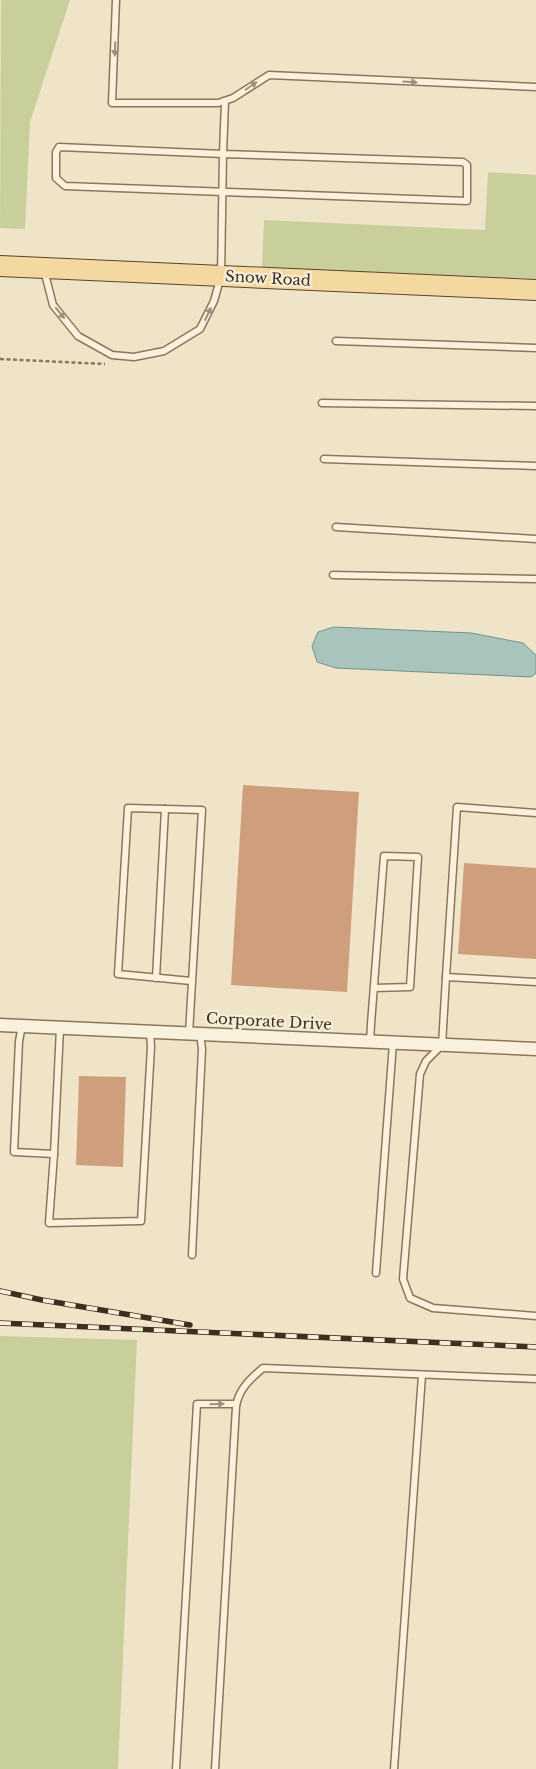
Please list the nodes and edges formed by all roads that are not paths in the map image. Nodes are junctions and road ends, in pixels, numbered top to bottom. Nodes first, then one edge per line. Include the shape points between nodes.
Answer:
1 (116, 0) edge
2 (536, 87) edge
3 (225, 101) junction
4 (223, 154) junction
5 (223, 192) junction
6 (0, 266) edge
7 (44, 268) junction
8 (221, 276) junction
9 (536, 290) edge
10 (336, 341) dead end
11 (536, 348) edge
12 (322, 403) dead end
13 (536, 406) edge
14 (324, 458) dead end
15 (536, 466) edge
16 (336, 528) dead end
17 (536, 539) edge
18 (333, 575) dead end
19 (536, 579) edge
20 (165, 809) junction
21 (536, 813) edge
22 (446, 977) junction
23 (156, 978) junction
24 (191, 981) junction
25 (536, 982) edge
26 (374, 988) junction
27 (0, 1025) edge
28 (22, 1026) junction
29 (60, 1028) junction
30 (150, 1031) junction
31 (195, 1034) junction
32 (370, 1042) junction
33 (393, 1043) junction
34 (442, 1045) junction
35 (536, 1049) edge
36 (54, 1154) junction
37 (192, 1255) dead end
38 (376, 1273) dead end
39 (536, 1316) edge
40 (422, 1375) junction
41 (536, 1380) edge
42 (236, 1404) junction
43 (176, 1769) edge
44 (215, 1769) edge
45 (394, 1769) edge

1 -> 3 lane via 112,103 212,104
3 -> 2 lane via 269,75
3 - 4 lane
4 - 5 lane
4 - 5 lane via 59,147 56,152 56,178 65,186
4 - 5 lane via 463,162 467,165 467,201
5 - 8 lane
6 - 7 main road, Snow Road
7 - 8 main road, Snow Road
7 -> 8 lane via 53,305 78,336 112,355 134,357 164,351 200,329 214,301
8 - 9 main road, Snow Road
10 - 11 lane
12 - 13 lane
14 - 15 lane
16 - 17 lane
18 - 19 lane
20 - 23 lane
20 - 23 lane via 128,808 118,974
20 - 24 lane via 202,810
21 - 22 lane via 457,808
22 - 25 lane
22 - 34 lane
23 - 24 lane
24 - 31 lane
26 - 26 lane via 384,856 418,857 410,987
26 - 32 lane
27 - 28 street, Corporate Drive
28 - 29 street, Corporate Drive
28 - 36 lane via 14,1152
29 - 30 street, Corporate Drive
29 - 36 lane
30 - 31 street, Corporate Drive
30 - 36 lane via 141,1221 49,1224
31 - 32 street, Corporate Drive
31 - 37 lane via 202,1049
32 - 33 street, Corporate Drive
33 - 34 street, Corporate Drive
33 - 38 lane
34 - 35 street, Corporate Drive
34 - 39 lane via 426,1061 420,1074 403,1279 410,1298 433,1308
40 - 41 lane
40 - 42 lane via 263,1368 251,1378 237,1397
40 - 45 lane
43 -> 42 lane via 197,1404
42 - 44 lane

